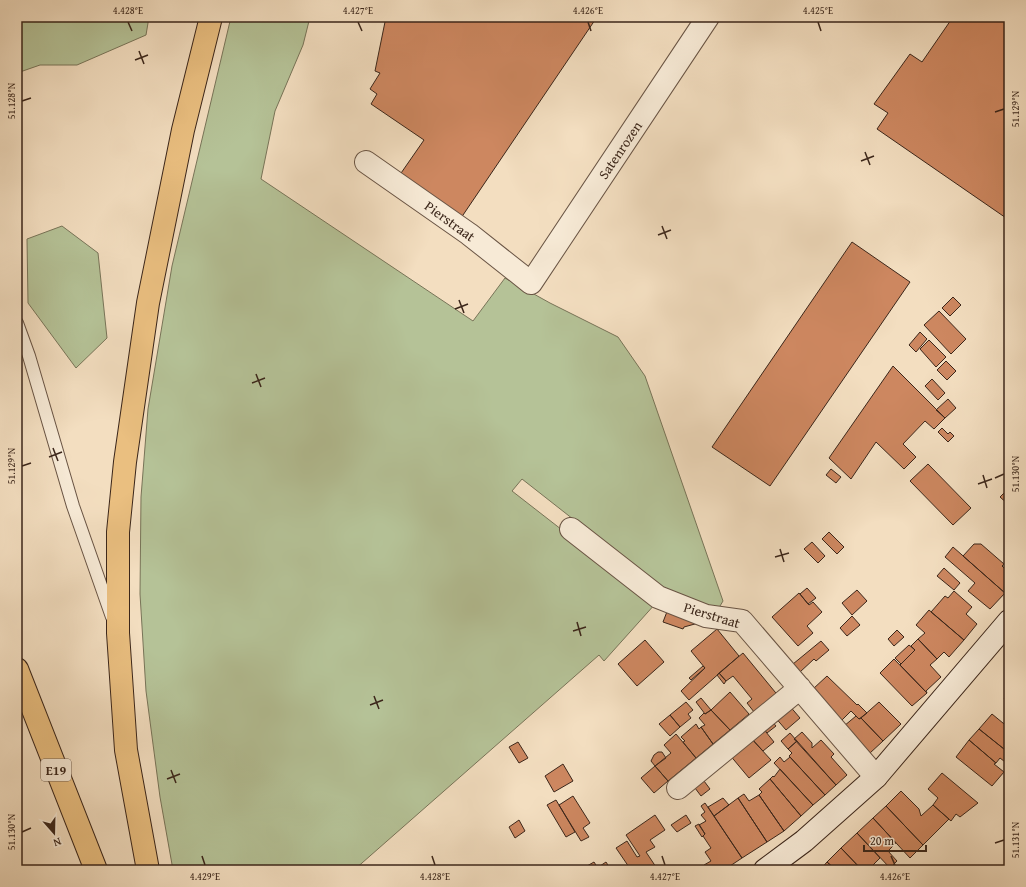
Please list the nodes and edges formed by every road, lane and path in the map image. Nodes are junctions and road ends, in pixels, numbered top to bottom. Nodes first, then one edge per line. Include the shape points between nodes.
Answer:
1 (211, 17) edge
2 (708, 17) edge
3 (366, 162) dead end
4 (531, 284) joint
5 (17, 323) edge
6 (571, 529) dead end
7 (1008, 623) edge
8 (118, 633) junction
9 (17, 669) edge
10 (800, 688) junction
11 (876, 777) junction
12 (678, 788) dead end
13 (96, 870) edge
14 (148, 870) edge
15 (765, 870) edge

1 - 8 highway via 183,130 148,303 125,462 118,532
2 - 4 street, Satenrozen
3 - 4 street, Pierstraat via 469,234
5 - 8 lane via 74,506
6 - 10 street, Pierstraat via 658,596 706,616 742,621
7 - 11 street
8 - 14 highway via 126,750
9 - 13 highway, E19
10 - 11 street, Pierstraat
10 - 12 street
11 - 15 street via 804,841

